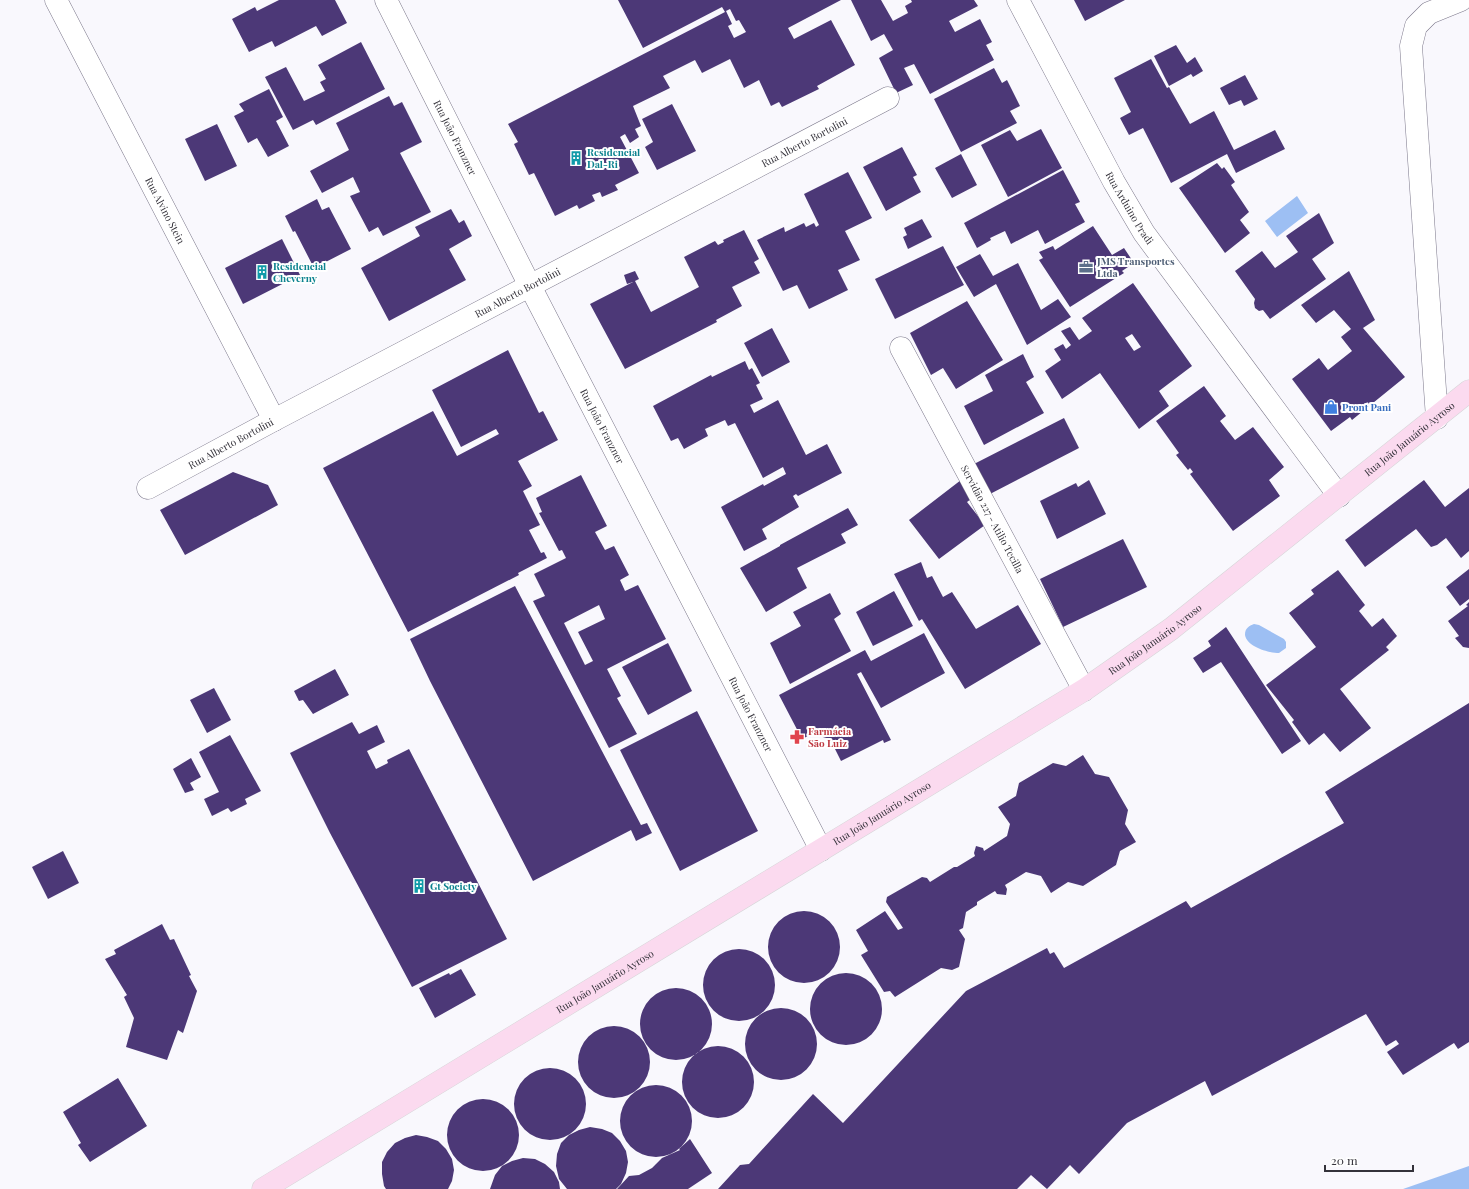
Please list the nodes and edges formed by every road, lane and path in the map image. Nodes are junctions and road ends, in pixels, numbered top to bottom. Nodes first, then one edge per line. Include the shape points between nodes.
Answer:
1 (56, 0) edge
2 (386, 0) edge
3 (1018, 0) edge
4 (1461, 0) edge
5 (888, 98) dead end
6 (530, 286) junction
7 (900, 348) dead end
8 (1469, 391) edge
9 (1437, 418) junction
10 (274, 420) junction
11 (148, 488) dead end
12 (1339, 496) junction
13 (1084, 690) junction
14 (821, 850) junction
15 (263, 1189) edge

1 - 10 street, Rua Alvino Stein
2 - 6 street, Rua João Franzner
3 - 12 street, Rua Arduino Pradi via 1114,182 1144,233
4 - 9 street via 1429,13 1416,26 1411,46
5 - 6 street, Rua Alberto Bortolini
6 - 10 street, Rua Alberto Bortolini
6 - 14 street, Rua João Franzner
7 - 13 street, Servidão 227 - Atilio Tecilla
8 - 9 main road, Rua João Januário Ayroso
9 - 12 main road, Rua João Januário Ayroso
10 - 11 street, Rua Alberto Bortolini
12 - 13 main road, Rua João Januário Ayroso via 1171,629
13 - 14 main road, Rua João Januário Ayroso
14 - 15 main road, Rua João Januário Ayroso

